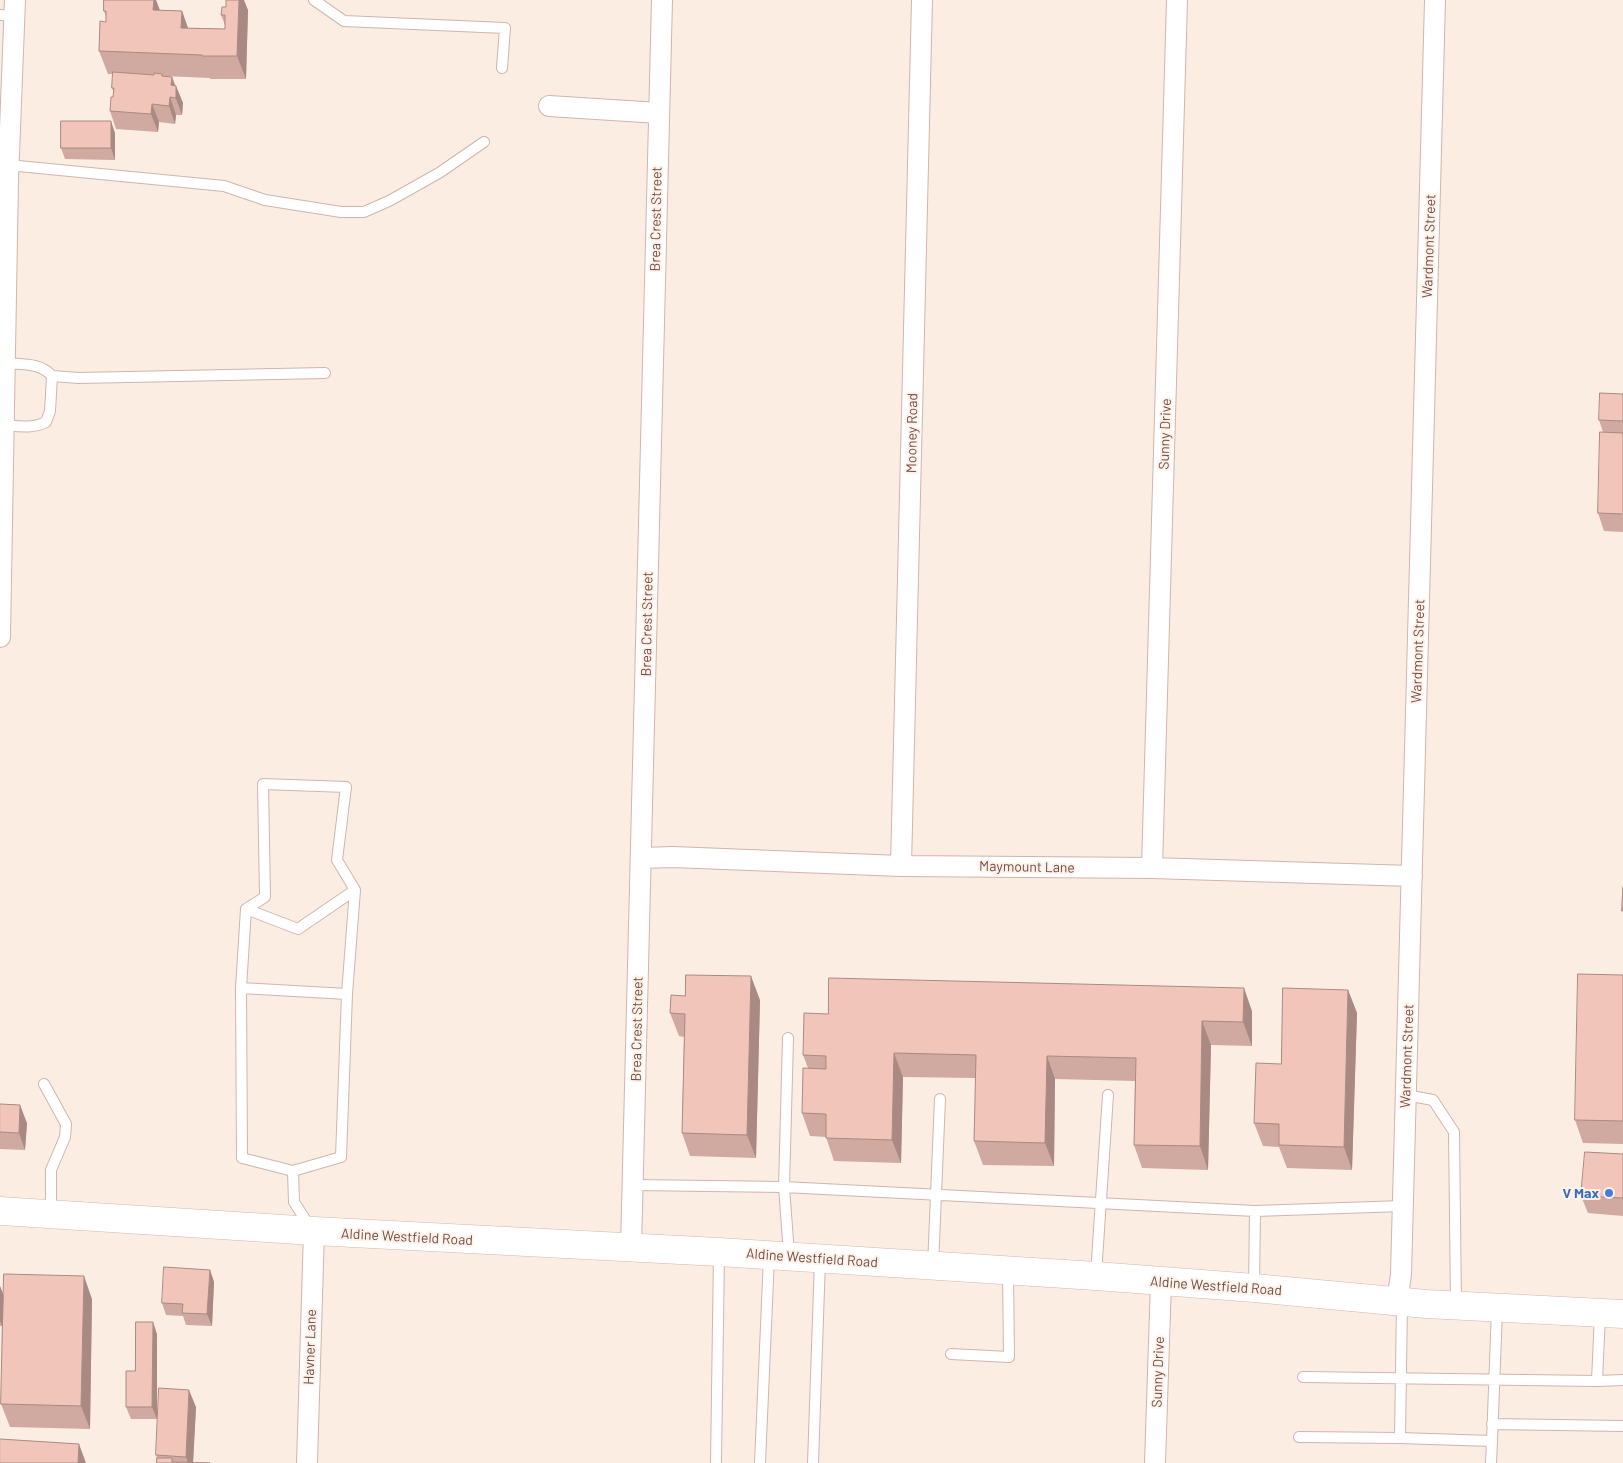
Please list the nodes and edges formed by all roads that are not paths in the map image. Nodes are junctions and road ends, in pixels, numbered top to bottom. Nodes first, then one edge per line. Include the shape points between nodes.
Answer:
1 (314, 0) edge
2 (662, 0) edge
3 (922, 0) edge
4 (1177, 0) edge
5 (1435, 0) edge
6 (10, 10) edge
7 (502, 68) dead end
8 (549, 106) dead end
9 (659, 113) junction
10 (484, 142) dead end
11 (5, 144) edge
12 (8, 165) junction
13 (3, 354) edge
14 (325, 373) dead end
15 (52, 376) junction
16 (3, 425) junction
17 (0, 582) edge
18 (0, 637) edge
19 (641, 858) junction
20 (901, 866) junction
21 (1152, 868) junction
22 (1412, 876) junction
23 (355, 890) junction
24 (246, 909) junction
25 (241, 988) junction
26 (347, 994) junction
27 (788, 1038) dead end
28 (44, 1084) dead end
29 (1108, 1095) dead end
30 (1406, 1095) junction
31 (940, 1099) dead end
32 (293, 1171) junction
33 (634, 1186) junction
34 (784, 1187) junction
35 (935, 1194) junction
36 (1101, 1203) junction
37 (1403, 1206) junction
38 (0, 1211) edge
39 (1254, 1211) junction
40 (52, 1214) junction
41 (314, 1232) junction
42 (632, 1248) junction
43 (719, 1252) junction
44 (779, 1256) junction
45 (820, 1259) junction
46 (933, 1267) junction
47 (1008, 1270) junction
48 (1096, 1276) junction
49 (1161, 1282) junction
50 (1254, 1288) junction
51 (1400, 1302) junction
52 (1456, 1306) junction
53 (1497, 1308) junction
54 (1612, 1314) edge
55 (951, 1354) dead end
56 (1304, 1377) dead end
57 (1402, 1378) junction
58 (1494, 1379) junction
59 (1623, 1380) edge
60 (1598, 1381) junction
61 (1492, 1424) junction
62 (1623, 1426) edge
63 (1299, 1437) dead end
64 (1400, 1438) junction
65 (1492, 1441) junction
66 (307, 1463) edge
67 (716, 1463) edge
68 (760, 1463) edge
69 (814, 1463) edge
70 (1155, 1463) edge
71 (1491, 1463) edge

1 - 7 lane via 344,21 505,28
2 - 9 street, Brea Crest Street
3 - 20 street, Mooney Road
4 - 21 street, Sunny Drive
5 - 22 street, Wardmont Street
6 - 11 street
8 - 9 street
9 - 19 street, Brea Crest Street
10 - 12 lane via 439,173 364,212 341,212 265,200 224,186
11 - 12 street
12 - 13 street
13 - 15 lane via 40,366
13 - 16 street
14 - 15 lane
15 - 16 lane via 50,411 46,422 30,427
16 - 17 street
17 - 18 street
19 - 20 street, Maymount Lane
19 - 33 street, Brea Crest Street
20 - 21 street, Maymount Lane
21 - 22 street, Maymount Lane
22 - 30 street, Wardmont Street
23 - 24 lane via 298,929
23 - 24 lane via 337,860 346,787 263,784 265,897
23 - 26 lane
24 - 25 lane
25 - 26 lane
25 - 32 lane via 242,1158
26 - 32 lane via 341,1157
27 - 34 lane
28 - 40 lane via 66,1124 65,1137 51,1170
29 - 36 lane
30 - 37 street, Wardmont Street
30 - 52 lane via 1433,1100 1454,1132
31 - 35 lane
32 - 41 lane via 294,1202
33 - 34 lane
33 - 42 street, Brea Crest Street
34 - 35 lane
34 - 44 lane
35 - 36 lane
35 - 46 lane
36 - 39 lane
36 - 48 lane
37 - 39 lane
37 - 51 street, Wardmont Street
38 - 40 main road, Aldine Westfield Road
39 - 50 lane
40 - 41 main road, Aldine Westfield Road
41 - 42 main road, Aldine Westfield Road
41 - 66 street, Havner Lane
42 - 43 main road, Aldine Westfield Road
43 - 44 main road, Aldine Westfield Road
43 - 67 lane
44 - 45 main road, Aldine Westfield Road
44 - 68 lane
45 - 46 main road, Aldine Westfield Road
45 - 69 lane
46 - 47 main road, Aldine Westfield Road
47 - 48 main road, Aldine Westfield Road
47 - 55 lane via 1009,1357
48 - 49 main road, Aldine Westfield Road
49 - 50 main road, Aldine Westfield Road
49 - 70 street, Sunny Drive
50 - 51 main road, Aldine Westfield Road
51 - 52 main road, Aldine Westfield Road
51 - 57 lane
52 - 53 main road, Aldine Westfield Road
53 - 54 main road, Aldine Westfield Road
53 - 58 lane
54 - 60 lane
56 - 57 lane
57 - 58 lane
57 - 64 lane
58 - 60 lane
58 - 61 lane
59 - 60 lane
61 - 62 lane
61 - 65 lane
63 - 64 lane
64 - 65 lane
65 - 71 lane

